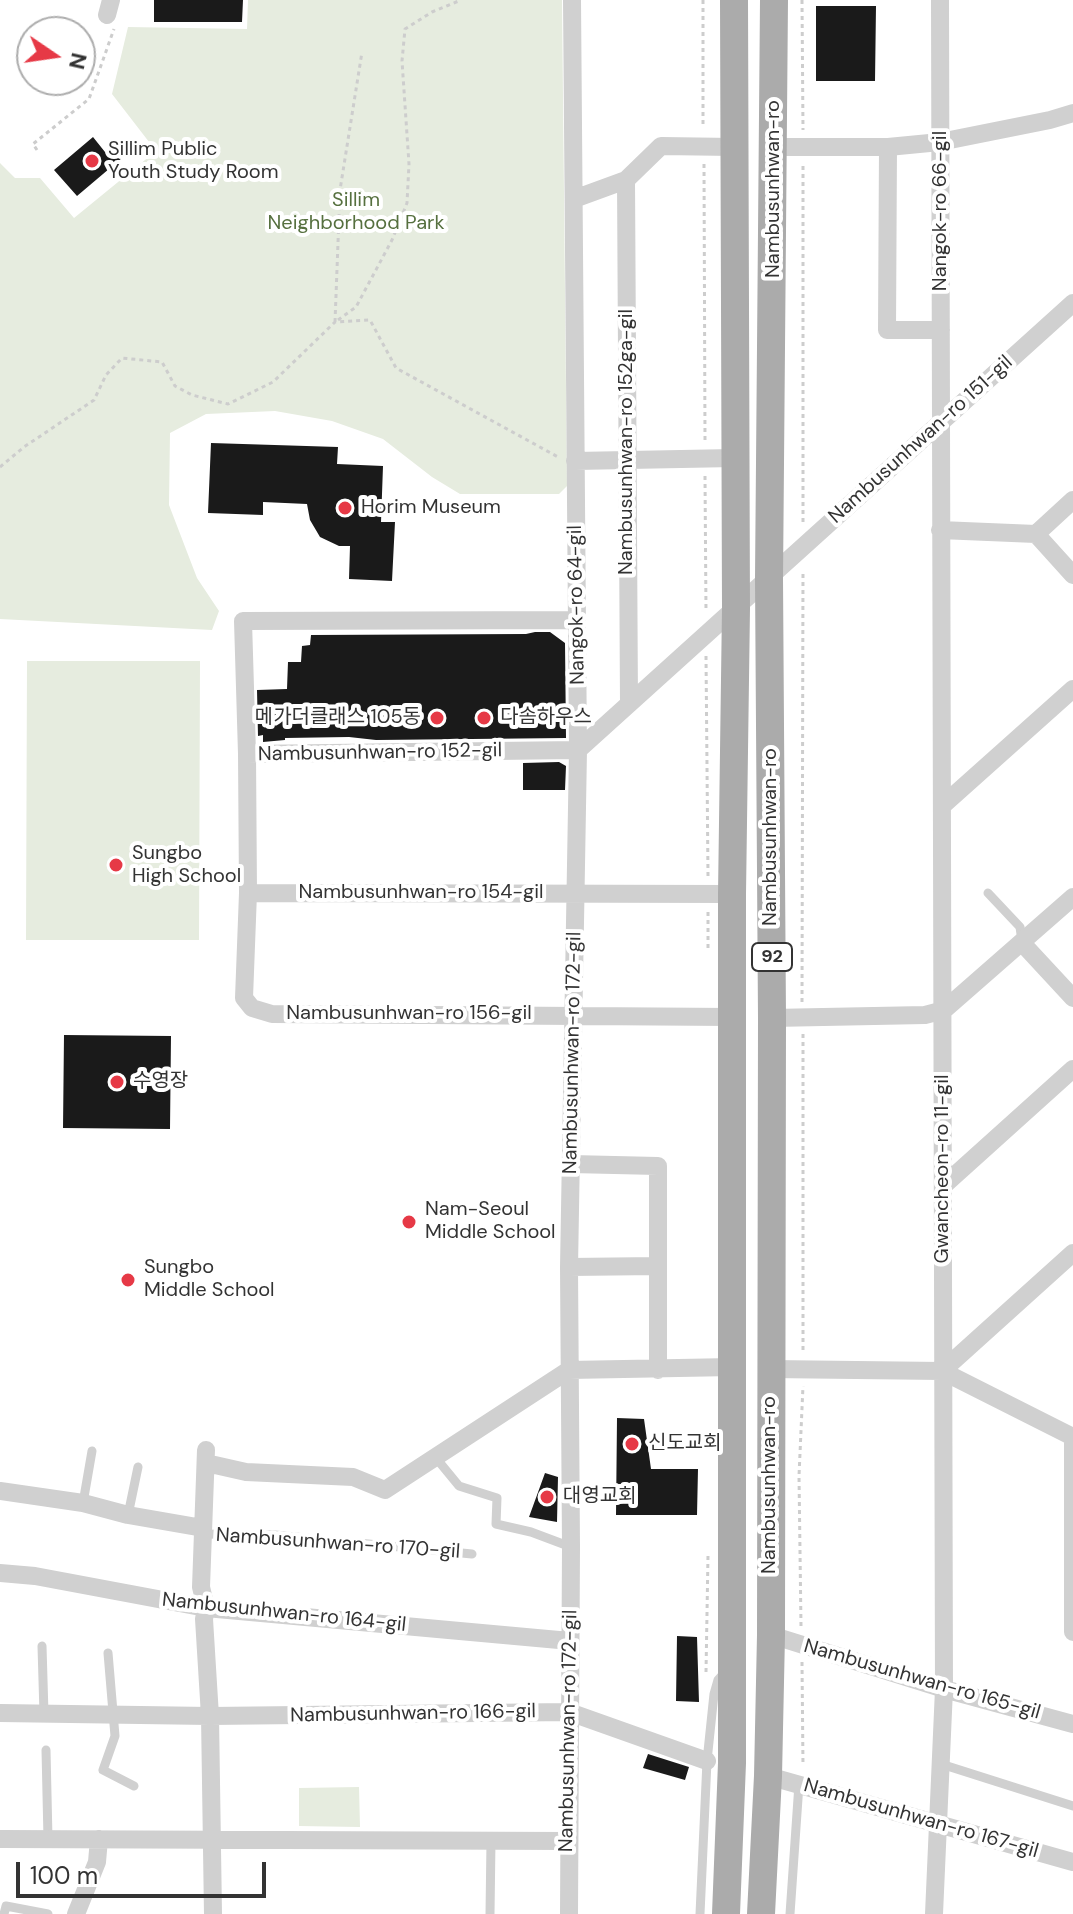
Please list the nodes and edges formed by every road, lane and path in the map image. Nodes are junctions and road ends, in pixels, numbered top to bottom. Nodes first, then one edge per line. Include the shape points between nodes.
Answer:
1 (461, 0) edge
2 (572, 0) edge
3 (703, 0) edge
4 (734, 0) edge
5 (774, 0) edge
6 (802, 0) edge
7 (940, 0) edge
8 (109, 6) edge
9 (362, 52) dead end
10 (1073, 113) edge
11 (940, 142) junction
12 (704, 146) junction
13 (734, 147) junction
14 (775, 147) junction
15 (803, 147) junction
16 (888, 147) junction
17 (37, 150) dead end
18 (626, 180) junction
19 (574, 199) junction
20 (1073, 303) edge
21 (335, 322) junction
22 (941, 330) junction
23 (940, 423) junction
24 (734, 458) junction
25 (705, 459) junction
26 (626, 460) junction
27 (575, 464) junction
28 (0, 467) edge
29 (1073, 500) edge
30 (940, 530) junction
31 (1036, 534) junction
32 (803, 547) junction
33 (1073, 575) edge
34 (769, 578) junction
35 (736, 608) junction
36 (577, 620) junction
37 (706, 635) junction
38 (1073, 689) edge
39 (629, 704) junction
40 (578, 750) junction
41 (247, 754) junction
42 (942, 806) junction
43 (248, 893) junction
44 (988, 893) dead end
45 (575, 894) junction
46 (720, 894) junction
47 (1073, 897) edge
48 (1023, 944) junction
49 (708, 955) dead end
50 (1073, 998) edge
51 (944, 1010) junction
52 (573, 1014) junction
53 (733, 1017) junction
54 (802, 1017) junction
55 (772, 1018) junction
56 (1073, 1069) edge
57 (571, 1164) junction
58 (943, 1186) junction
59 (1073, 1253) edge
60 (658, 1266) junction
61 (569, 1267) junction
62 (733, 1367) junction
63 (770, 1369) junction
64 (803, 1369) junction
65 (569, 1370) junction
66 (658, 1370) junction
67 (942, 1371) junction
68 (1073, 1436) edge
69 (92, 1451) dead end
70 (436, 1458) junction
71 (138, 1467) dead end
72 (0, 1491) edge
73 (83, 1503) junction
74 (128, 1515) junction
75 (203, 1531) junction
76 (571, 1547) junction
77 (708, 1552) dead end
78 (472, 1554) dead end
79 (0, 1573) edge
80 (206, 1608) junction
81 (1073, 1632) edge
82 (771, 1635) junction
83 (570, 1641) junction
84 (802, 1645) junction
85 (42, 1646) dead end
86 (108, 1653) dead end
87 (719, 1671) junction
88 (944, 1689) junction
89 (569, 1712) junction
90 (0, 1713) edge
91 (44, 1714) junction
92 (111, 1714) junction
93 (210, 1716) junction
94 (1073, 1724) edge
95 (46, 1750) dead end
96 (707, 1761) junction
97 (941, 1764) junction
98 (768, 1776) junction
99 (801, 1785) junction
100 (134, 1786) dead end
101 (1073, 1806) edge
102 (938, 1823) junction
103 (0, 1839) edge
104 (48, 1839) junction
105 (99, 1839) junction
106 (214, 1840) junction
107 (491, 1841) junction
108 (568, 1841) junction
109 (1073, 1862) edge
110 (4, 1914) edge
111 (48, 1914) edge
112 (76, 1914) edge
113 (213, 1914) edge
114 (490, 1914) edge
115 (569, 1914) edge
116 (700, 1914) edge
117 (726, 1914) edge
118 (761, 1914) edge
119 (790, 1914) edge
120 (934, 1914) edge

1 - 21 path via 405,29 407,203 356,307
2 - 19 street, Nangok-ro 64-gil
3 - 12 path
4 - 13 main road, Nambusunhwan-ro / 92
5 - 14 main road, Nambusunhwan-ro / 92
6 - 15 path
7 - 11 street, Nangok-ro 66-gil
8 - 17 path via 117,18 89,99 33,144
9 - 21 path via 340,190
10 - 11 street
11 - 16 street
11 - 22 street, Nangok-ro 66-gil
12 - 13 street, Nambusunhwan-ro
12 - 18 street, Nambusunhwan-ro via 661,146
12 - 25 path
13 - 24 main road, Nambusunhwan-ro / 92
14 - 15 street
14 - 34 main road, Nambusunhwan-ro / 92
15 - 16 street
15 - 32 path
16 - 22 street via 887,330
18 - 19 street
18 - 26 street, Nambusunhwan-ro 152ga-gil
19 - 27 street, Nangok-ro 64-gil
20 - 23 street, Nambusunhwan-ro 151-gil
21 - 27 path via 370,320 396,368
21 - 28 path via 273,382 228,404 175,386 162,362 122,358 94,400
22 - 23 street, Nangok-ro 66-gil
23 - 30 street, Gwancheon-ro 11-gil
23 - 32 street, Nambusunhwan-ro 151-gil
24 - 25 street
24 - 35 main road, Nambusunhwan-ro / 92
25 - 26 street
25 - 37 path
26 - 27 street
26 - 39 street, Nambusunhwan-ro 152ga-gil
27 - 36 street, Nangok-ro 64-gil
29 - 31 street
30 - 31 street
30 - 42 street, Gwancheon-ro 11-gil
31 - 33 street
32 - 34 street, Nambusunhwan-ro 151-gil
32 - 54 path
34 - 35 street
34 - 55 main road, Nambusunhwan-ro / 92
35 - 37 street
35 - 46 main road, Nambusunhwan-ro / 92
36 - 40 street, Nangok-ro 64-gil
36 - 41 street, Nambusunhwan-ro 152-gil via 243,621
37 - 39 street
37 - 46 path
38 - 42 street
39 - 40 street
40 - 41 street, Nambusunhwan-ro 152-gil
40 - 45 street, Nambusunhwan-ro 172-gil
41 - 43 street
42 - 51 street, Gwancheon-ro 11-gil
43 - 45 street, Nambusunhwan-ro 154-gil
43 - 52 street, Nambusunhwan-ro 156-gil via 244,998 252,1008 272,1014
44 - 48 lane via 1020,927
45 - 46 street, Nambusunhwan-ro 154-gil
45 - 52 street, Nambusunhwan-ro 172-gil
46 - 49 path
46 - 53 main road, Nambusunhwan-ro / 92
47 - 48 street
48 - 50 street
48 - 51 street
51 - 54 street via 925,1015
51 - 58 street, Gwancheon-ro 11-gil
52 - 53 street, Nambusunhwan-ro 156-gil
52 - 57 street, Nambusunhwan-ro 172-gil
53 - 62 main road, Nambusunhwan-ro / 92
54 - 55 street
54 - 64 path
55 - 63 main road, Nambusunhwan-ro / 92
56 - 58 street
57 - 60 street via 658,1166
57 - 61 street, Nambusunhwan-ro 172-gil
58 - 67 street, Gwancheon-ro 11-gil
59 - 67 street
60 - 61 street
60 - 66 street
61 - 65 street, Nambusunhwan-ro 172-gil
62 - 66 street
62 - 87 main road, Nambusunhwan-ro / 92
63 - 64 street
63 - 82 main road, Nambusunhwan-ro / 92
64 - 67 street
64 - 84 path
65 - 66 street
65 - 70 street
65 - 76 street, Nambusunhwan-ro 172-gil
67 - 68 street
67 - 88 street, Gwancheon-ro 11-gil
68 - 81 street
69 - 73 lane
70 - 75 street, Nambusunhwan-ro 170-gil via 385,1490 353,1477 246,1472 206,1456
70 - 76 lane via 459,1486 497,1498 496,1524
71 - 74 lane
72 - 73 street, Nambusunhwan-ro 170-gil
73 - 74 street, Nambusunhwan-ro 170-gil
74 - 75 street, Nambusunhwan-ro 170-gil
75 - 78 lane, Nambusunhwan-ro 170-gil
75 - 80 street, Nambusunhwan-ro 170-gil via 201,1587
76 - 83 street, Nambusunhwan-ro 172-gil
77 - 87 path
79 - 80 street, Nambusunhwan-ro 164-gil
80 - 83 street, Nambusunhwan-ro 164-gil
80 - 93 street, Nambusunhwan-ro 170-gil
82 - 84 street, Nambusunhwan-ro 165-gil
82 - 98 main road, Nambusunhwan-ro / 92
83 - 89 street, Nambusunhwan-ro 172-gil
84 - 88 street, Nambusunhwan-ro 165-gil
84 - 99 path
85 - 91 lane
86 - 92 lane
87 - 96 lane
87 - 117 main road, Nambusunhwan-ro / 92 via 732,1763
88 - 94 street, Nambusunhwan-ro 165-gil
88 - 97 street, Gwancheon-ro 11-gil
89 - 93 street, Nambusunhwan-ro 166-gil
89 - 96 street, Nambusunhwan-ro 166-gil
89 - 108 street, Nambusunhwan-ro 172-gil
90 - 91 street, Nambusunhwan-ro 166-gil
91 - 92 street, Nambusunhwan-ro 166-gil
92 - 93 street, Nambusunhwan-ro 166-gil
92 - 100 lane via 115,1736 103,1770
93 - 106 street, Nambusunhwan-ro 170-gil
95 - 104 lane
96 - 116 lane
97 - 101 lane
97 - 102 street, Gwancheon-ro 11-gil
98 - 99 street, Nambusunhwan-ro 167-gil
98 - 118 main road, Nambusunhwan-ro / 92
99 - 102 street, Nambusunhwan-ro 167-gil
99 - 119 lane
102 - 109 street, Nambusunhwan-ro 167-gil
102 - 120 street, Gwancheon-ro 11-gil
103 - 104 street
104 - 105 street
105 - 106 street
105 - 112 street via 97,1862
106 - 107 street
106 - 113 street, Nambusunhwan-ro 170-gil
107 - 108 street
107 - 114 lane
108 - 115 street, Nambusunhwan-ro 172-gil
110 - 111 lane via 6,1906

